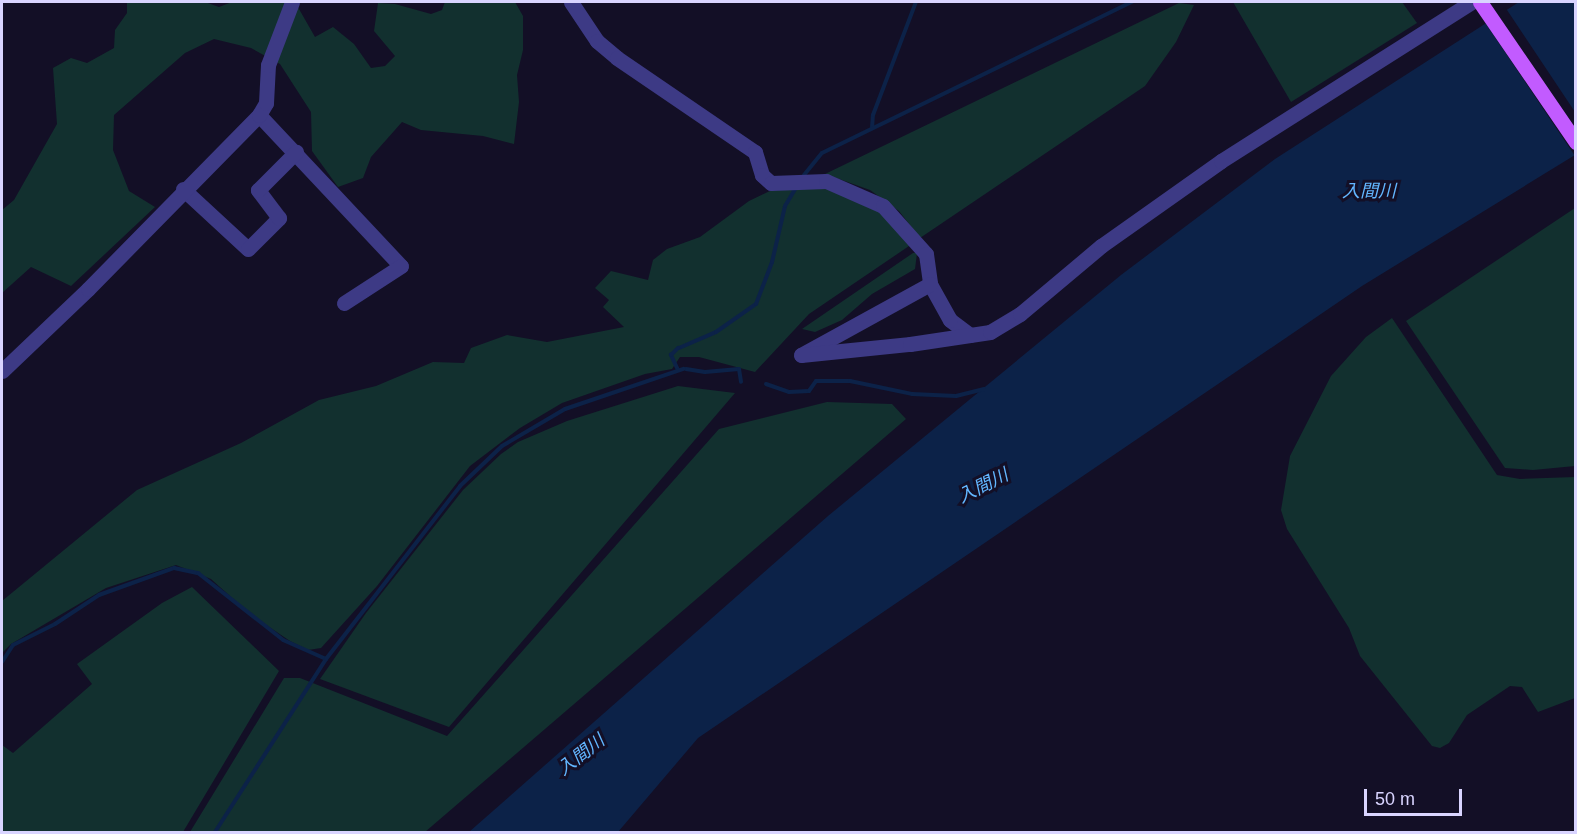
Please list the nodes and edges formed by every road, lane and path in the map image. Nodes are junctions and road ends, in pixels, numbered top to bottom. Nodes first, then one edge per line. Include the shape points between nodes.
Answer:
1 (292, 2) edge
2 (571, 2) edge
3 (1472, 2) edge
4 (1480, 2) edge
5 (259, 115) junction
6 (1575, 142) edge
7 (296, 152) junction
8 (183, 189) junction
9 (930, 284) junction
10 (344, 303) dead end
11 (970, 334) junction
12 (2, 371) edge

1 - 5 street via 268,65 266,103
2 - 9 street via 597,41 617,58 755,152 762,175 771,183 826,182 883,206 926,254
3 - 11 street via 1221,161 1101,246 1020,314 990,332
4 - 6 main road
5 - 7 street
5 - 8 street
7 - 8 street via 258,190 279,218 248,249
7 - 10 street via 401,266
8 - 12 street via 88,289
9 - 11 street via 950,320
9 - 11 street via 801,355

